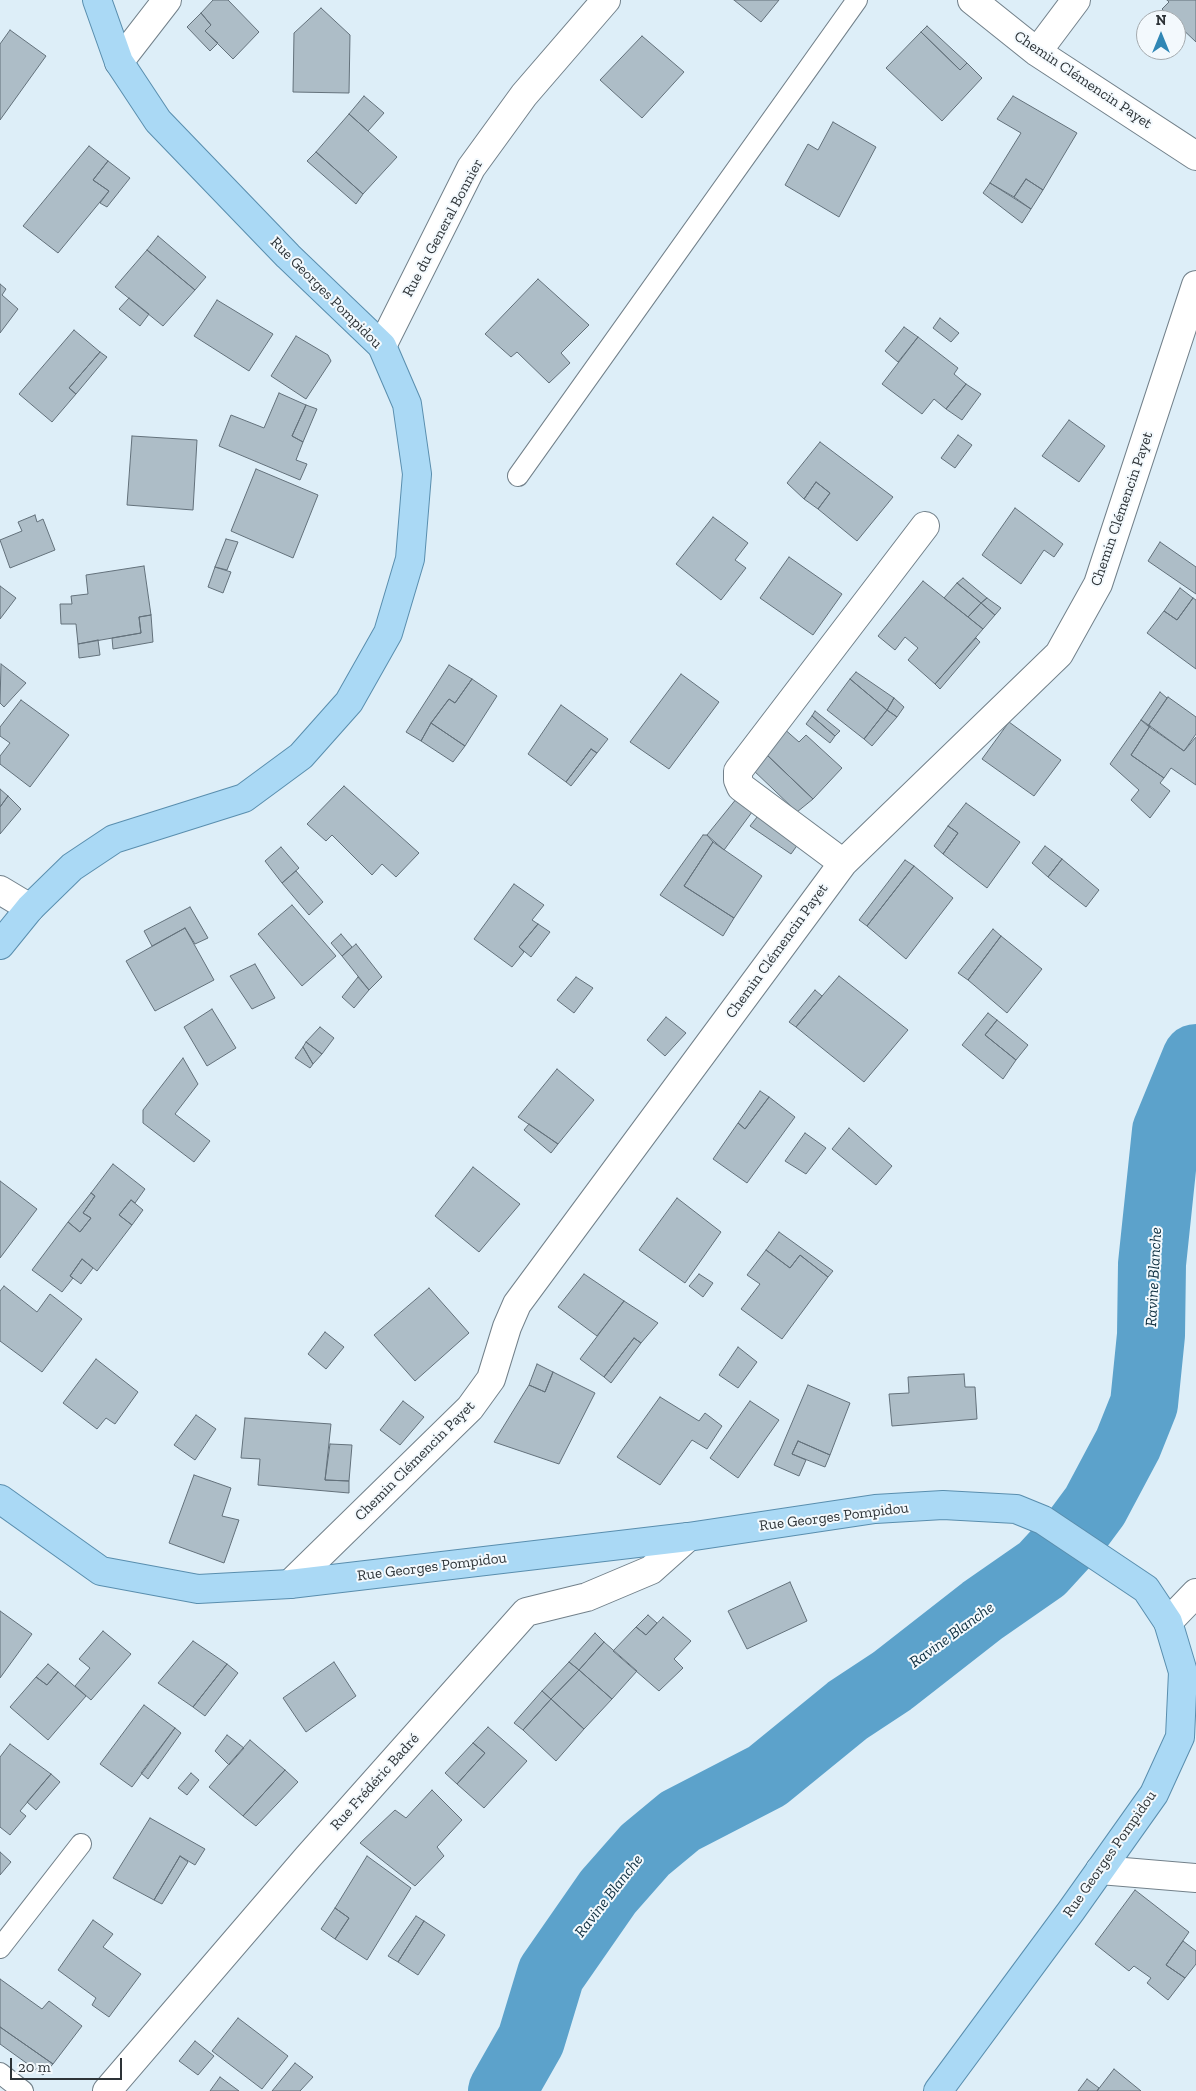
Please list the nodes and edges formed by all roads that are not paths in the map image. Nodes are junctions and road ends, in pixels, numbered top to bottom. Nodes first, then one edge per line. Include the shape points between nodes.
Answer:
1 (97, 0) edge
2 (167, 0) edge
3 (606, 0) edge
4 (857, 0) edge
5 (972, 0) edge
6 (1076, 0) edge
7 (1037, 52) junction
8 (119, 62) junction
9 (1196, 156) edge
10 (1196, 285) edge
11 (382, 346) junction
12 (518, 476) dead end
13 (925, 526) dead end
14 (843, 863) junction
15 (0, 890) edge
16 (30, 908) junction
17 (0, 944) edge
18 (0, 1499) edge
19 (688, 1537) junction
20 (290, 1584) junction
21 (1196, 1593) edge
22 (1168, 1622) junction
23 (81, 1844) dead end
24 (1100, 1870) junction
25 (1196, 1878) edge
26 (0, 1948) edge
27 (0, 2073) edge
28 (23, 2091) edge
29 (107, 2091) edge
30 (938, 2091) edge

1 - 8 main road, Rue Georges Pompidou
2 - 8 street
3 - 11 street, Rue du General Bonnier via 524,95 471,168
4 - 12 lane
5 - 7 street, Chemin Clémencin Payet
6 - 7 street
7 - 9 street, Chemin Clémencin Payet
8 - 11 main road, Rue Georges Pompidou via 158,121 288,256
10 - 14 street, Chemin Clémencin Payet via 1098,584 1059,654
11 - 16 main road, Rue Georges Pompidou via 407,404 416,465 410,559 388,633 349,702 301,756 244,798 114,839 72,867
13 - 14 street via 738,771 741,787
14 - 20 street, Chemin Clémencin Payet via 517,1304 507,1326 492,1379 470,1408
15 - 16 street
16 - 17 main road, Rue Georges Pompidou
18 - 20 main road, Rue Georges Pompidou via 101,1571 198,1588
19 - 20 main road, Rue Georges Pompidou
19 - 22 main road, Rue Georges Pompidou via 875,1509 943,1505 1016,1509 1043,1520 1146,1588
19 - 29 street, Rue Frédéric Badré via 651,1570 587,1597 526,1612 308,1857
21 - 22 street
22 - 24 main road, Rue Georges Pompidou via 1183,1672 1180,1737 1154,1794
23 - 26 lane
24 - 25 street
24 - 30 main road, Rue Georges Pompidou
27 - 28 lane

